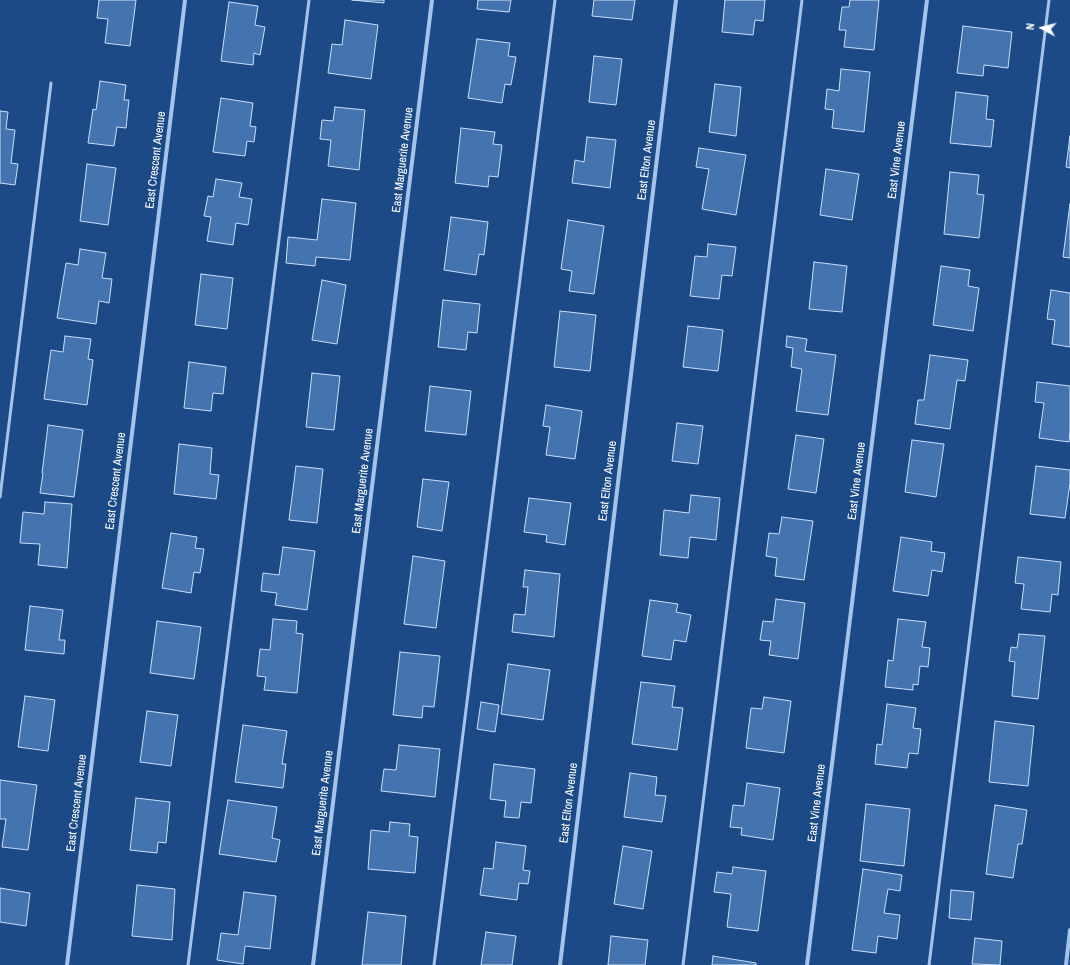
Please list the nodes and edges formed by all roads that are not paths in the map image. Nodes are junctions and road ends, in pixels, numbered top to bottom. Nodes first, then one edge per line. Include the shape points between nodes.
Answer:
1 (185, 0) edge
2 (309, 0) edge
3 (432, 0) edge
4 (555, 0) edge
5 (676, 0) edge
6 (802, 0) edge
7 (926, 0) edge
8 (1049, 0) edge
9 (51, 84) dead end
10 (0, 497) edge
11 (1070, 930) edge
12 (67, 965) edge
13 (188, 965) edge
14 (314, 965) edge
15 (434, 965) edge
16 (560, 965) edge
17 (683, 965) edge
18 (807, 965) edge
19 (929, 965) edge
20 (1066, 965) edge

1 - 12 street, East Crescent Avenue
2 - 13 lane
3 - 14 street, East Marguerite Avenue
4 - 15 lane
5 - 16 street, East Elton Avenue
6 - 17 lane
7 - 18 street, East Vine Avenue
8 - 19 lane
9 - 10 lane
11 - 20 street

